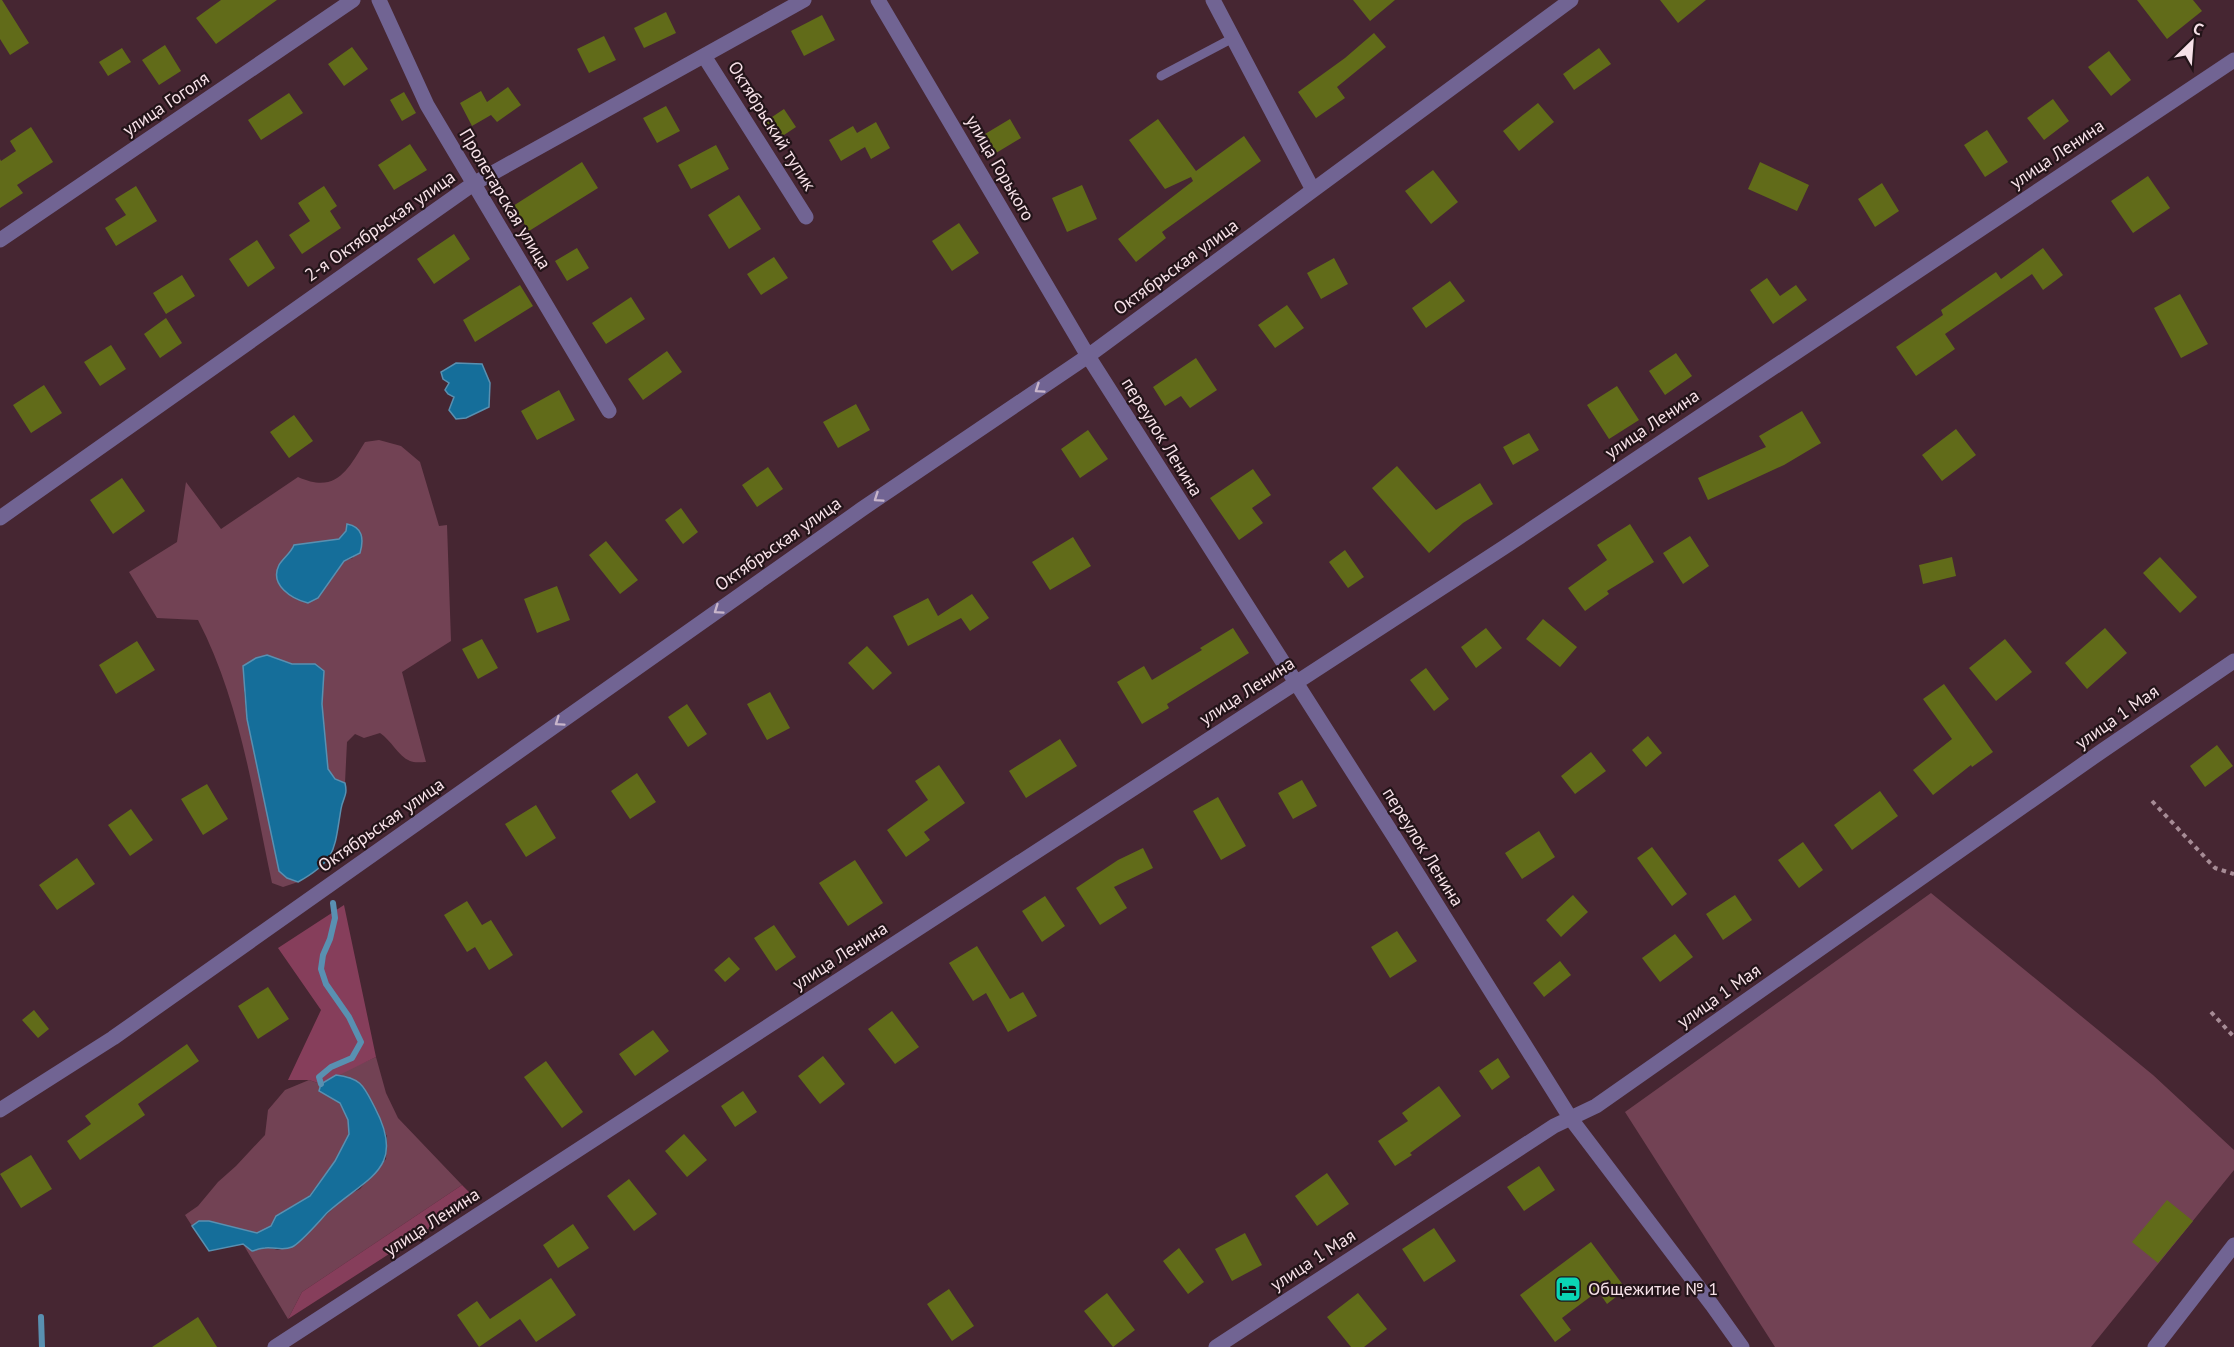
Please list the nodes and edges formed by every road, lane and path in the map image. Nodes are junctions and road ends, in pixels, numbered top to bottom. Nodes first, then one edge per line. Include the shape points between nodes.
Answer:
1 (353, 0) edge
2 (379, 0) edge
3 (804, 0) edge
4 (878, 0) edge
5 (1213, 0) edge
6 (1571, 0) edge
7 (1555, 5) edge
8 (1233, 38) junction
9 (704, 56) junction
10 (2234, 60) edge
11 (1161, 76) dead end
12 (473, 184) junction
13 (1312, 190) junction
14 (806, 217) dead end
15 (0, 240) edge
16 (1088, 356) junction
17 (609, 411) dead end
18 (0, 518) edge
19 (2234, 661) edge
20 (1296, 683) junction
21 (2152, 801) dead end
22 (2234, 874) edge
23 (2211, 1012) dead end
24 (2234, 1037) edge
25 (0, 1110) edge
26 (1571, 1119) junction
27 (2234, 1245) edge
28 (1736, 1344) edge
29 (275, 1347) edge
30 (1216, 1347) edge
31 (2155, 1347) edge

1 - 15 street, улица Гоголя
2 - 12 street, Пролетарская улица via 427,105
3 - 9 street, 2-я Октябрьская улица
4 - 16 street, улица Горького
5 - 8 street
6 - 7 street, Октябрьская улица
7 - 13 street, Октябрьская улица
8 - 11 lane
8 - 13 street
9 - 12 street, 2-я Октябрьская улица
9 - 14 street, Октябрьский тупик
10 - 20 street, улица Ленина
12 - 17 street, Пролетарская улица
12 - 18 street, 2-я Октябрьская улица
13 - 16 street, Октябрьская улица
16 - 20 street, переулок Ленина
16 -> 25 street, Октябрьская улица via 853,515 132,1024
19 - 26 street, улица 1 Мая via 1596,1106
20 - 26 street, переулок Ленина
20 - 29 street, улица Ленина
21 - 22 path via 2215,868
23 - 24 path
26 - 28 street, переулок Ленина
26 - 30 street, улица 1 Мая via 1554,1126
27 - 31 street

